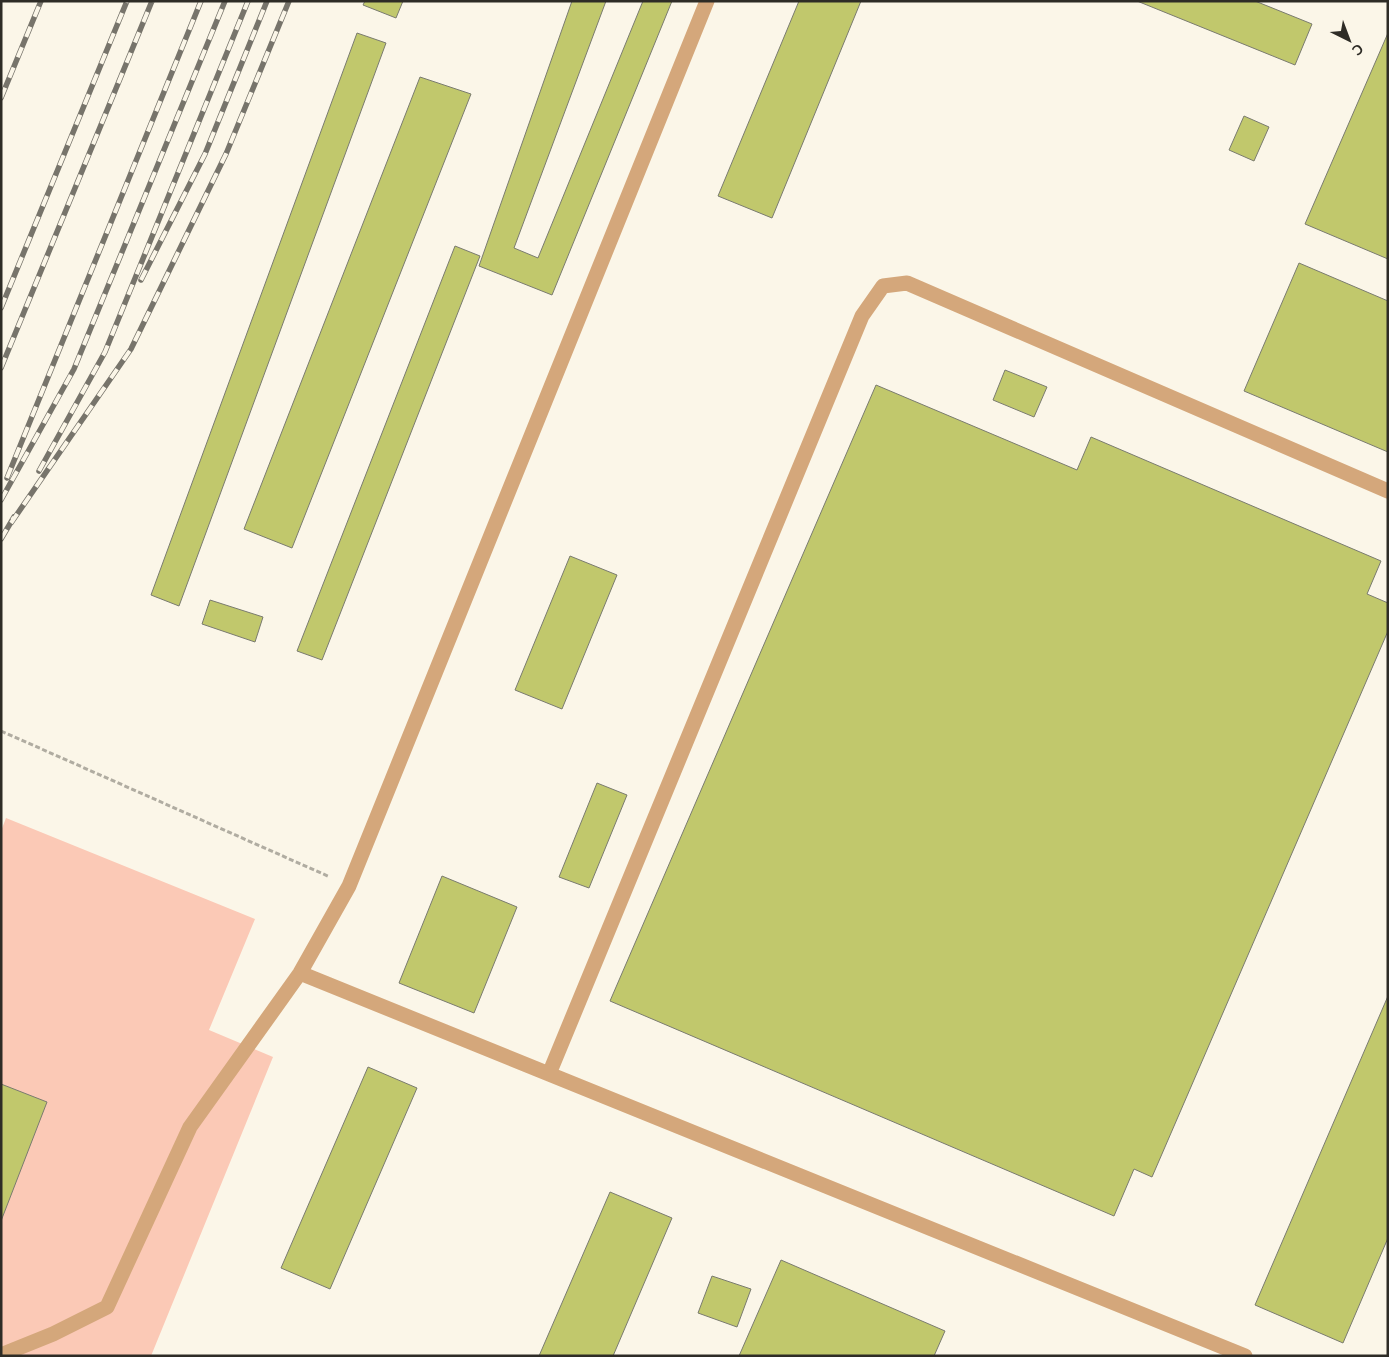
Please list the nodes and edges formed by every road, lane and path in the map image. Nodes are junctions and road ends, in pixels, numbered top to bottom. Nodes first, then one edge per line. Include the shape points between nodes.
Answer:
1 (707, 1) edge
2 (1388, 491) edge
3 (1, 732) edge
4 (349, 886) junction
5 (300, 973) junction
6 (549, 1074) junction
7 (1, 1355) edge
8 (1245, 1356) edge

1 - 4 lane
2 - 6 lane via 907,283 883,286 862,316
3 - 4 path
4 - 5 lane
5 - 6 lane
5 - 7 lane via 190,1127 107,1307
6 - 8 lane

